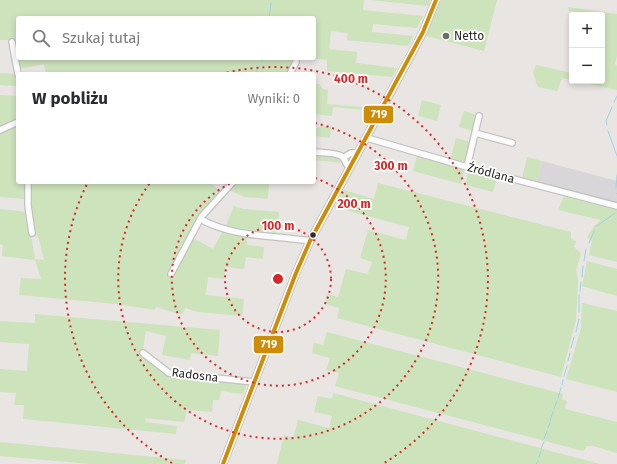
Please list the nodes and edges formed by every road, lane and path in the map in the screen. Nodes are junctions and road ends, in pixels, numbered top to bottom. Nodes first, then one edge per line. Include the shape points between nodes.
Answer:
1 (436, 0) edge
2 (12, 42) dead end
3 (296, 62) dead end
4 (18, 72) edge
5 (291, 72) edge
6 (479, 116) dead end
7 (16, 123) edge
8 (0, 130) edge
9 (475, 133) junction
10 (366, 138) junction
11 (512, 143) dead end
12 (316, 152) edge
13 (358, 153) junction
14 (343, 158) junction
15 (350, 167) junction
16 (467, 167) junction
17 (28, 184) edge
18 (231, 184) edge
19 (617, 206) edge
20 (200, 219) junction
21 (32, 233) dead end
22 (310, 242) junction
23 (171, 274) dead end
24 (143, 353) dead end
25 (254, 382) junction
26 (223, 464) edge

1 - 10 main road via 423,32
2 - 4 street
3 - 5 street
6 - 9 street
7 - 8 street
9 - 11 street
9 - 16 street
10 - 13 main road
10 - 16 street, Źródlana
12 - 14 street
13 - 14 street via 351,153
13 - 15 main road
14 - 15 street
15 - 22 main road
16 - 19 street, Źródlana
17 - 21 street
18 - 20 street
20 - 22 street via 220,229 234,232
20 - 23 street
22 - 25 main road
24 - 25 street, Radosna via 169,373
25 - 26 main road

